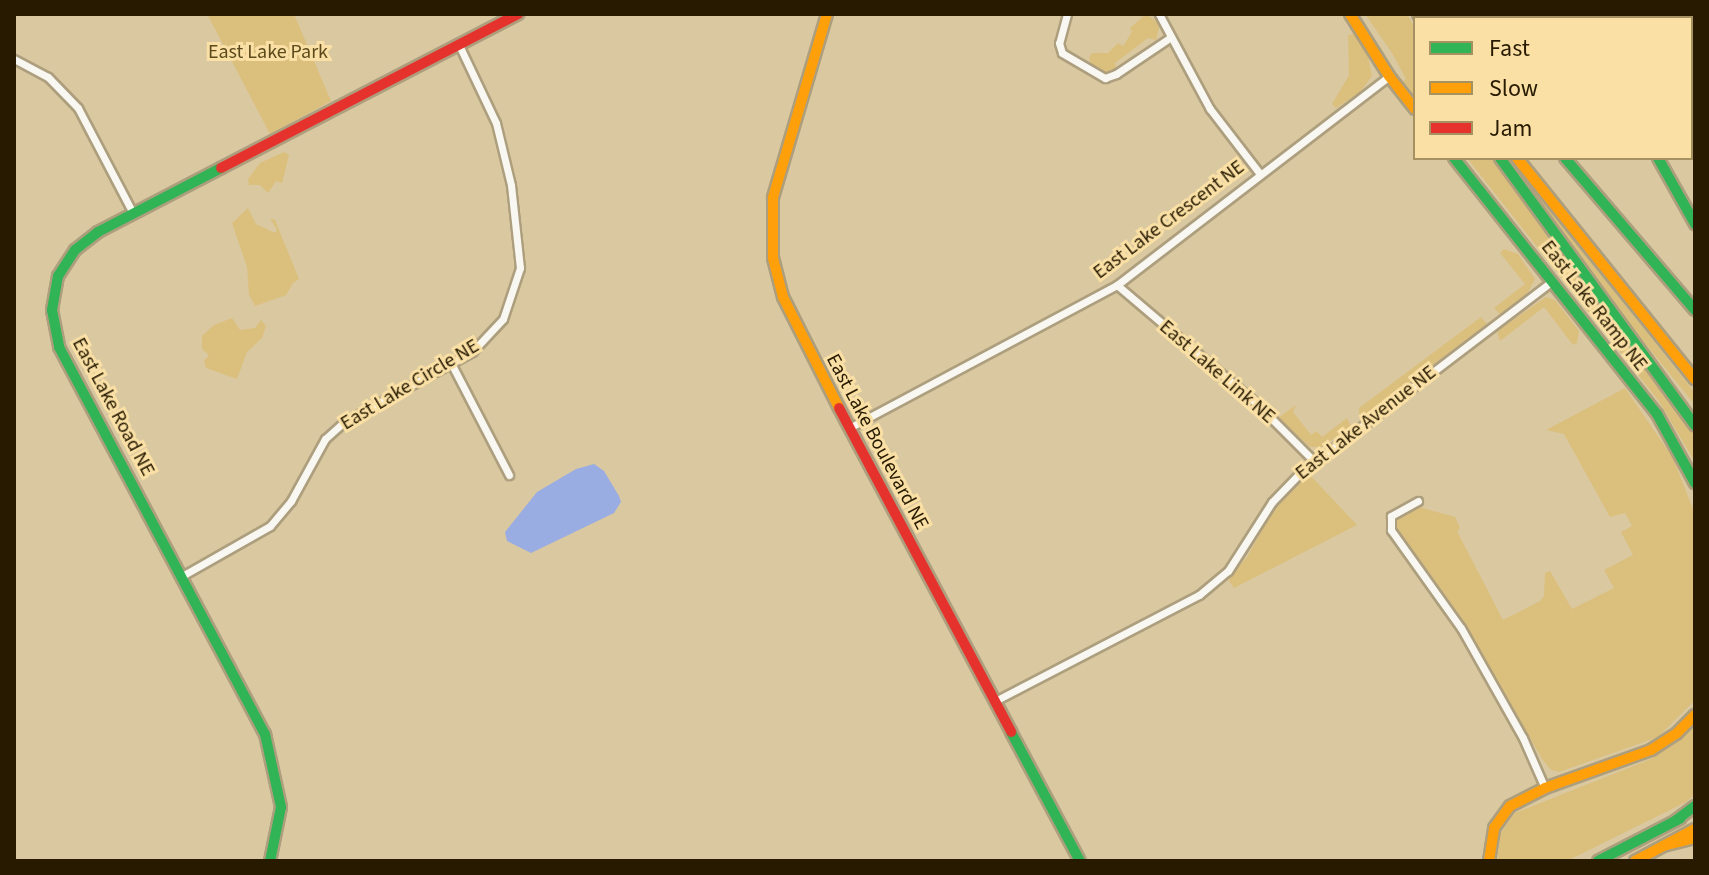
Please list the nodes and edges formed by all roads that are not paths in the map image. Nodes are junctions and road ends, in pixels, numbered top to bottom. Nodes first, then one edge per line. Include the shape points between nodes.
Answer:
1 (518, 14) edge
2 (827, 14) edge
3 (1067, 14) edge
4 (1159, 14) edge
5 (1350, 14) edge
6 (1171, 37) junction
7 (459, 45) junction
8 (14, 59) edge
9 (1389, 76) junction
10 (1413, 106) edge
11 (1456, 160) edge
12 (1501, 160) edge
13 (1519, 160) edge
14 (1567, 160) edge
15 (1659, 160) edge
16 (1260, 174) junction
17 (133, 213) junction
18 (1695, 224) edge
19 (1552, 281) junction
20 (1117, 285) junction
21 (1695, 310) edge
22 (452, 365) junction
23 (1656, 371) junction
24 (1695, 379) edge
25 (1695, 416) edge
26 (1695, 425) edge
27 (849, 428) junction
28 (1314, 461) junction
29 (509, 475) dead end
30 (1695, 483) edge
31 (1418, 501) dead end
32 (182, 576) junction
33 (995, 701) junction
34 (1695, 715) edge
35 (1545, 788) junction
36 (1695, 808) edge
37 (1695, 829) edge
38 (1695, 838) edge
39 (1663, 846) junction
40 (270, 861) edge
41 (1080, 861) edge
42 (1489, 861) edge
43 (1598, 861) edge
44 (1635, 861) edge

1 - 7 main road, East Lake Road NE
2 - 27 main road, East Lake Boulevard NE via 780,169 772,236 790,316
3 - 6 street via 1059,43 1062,53 1105,78
4 - 6 street
5 - 9 main road
6 - 16 street via 1210,109
7 - 17 main road, East Lake Road NE
7 - 22 street, East Lake Circle NE via 492,113 505,155 520,268 503,319 485,341
8 - 17 street via 48,77 78,108
9 - 10 main road
9 - 16 street, East Lake Crescent NE
11 - 19 main road, East Lake Ramp NE
12 - 23 main road
13 - 24 main road
14 - 21 main road
15 - 18 main road
16 - 20 street, East Lake Crescent NE
17 - 32 main road, East Lake Road NE via 87,239 68,259 53,294 53,324 59,347
19 - 28 street, East Lake Avenue NE
19 - 30 main road, East Lake Ramp NE via 1657,414
20 - 27 street, East Lake Crescent NE
20 - 28 street, East Lake Link NE via 1255,402
22 - 29 street
22 - 32 street, East Lake Circle NE via 344,422 325,439 291,501 270,526
23 - 25 main road
23 - 26 main road
27 - 33 main road, East Lake Boulevard NE
28 - 33 street, East Lake Avenue NE via 1272,502 1228,571 1199,595
31 - 35 street via 1391,516 1391,530 1461,628
32 - 40 main road, East Lake Road NE via 271,751 281,807
33 - 41 main road, East Lake Boulevard NE
34 - 35 main road via 1651,750
35 - 42 main road via 1501,815
36 - 43 main road
37 - 39 main road
38 - 39 main road
39 - 44 main road

